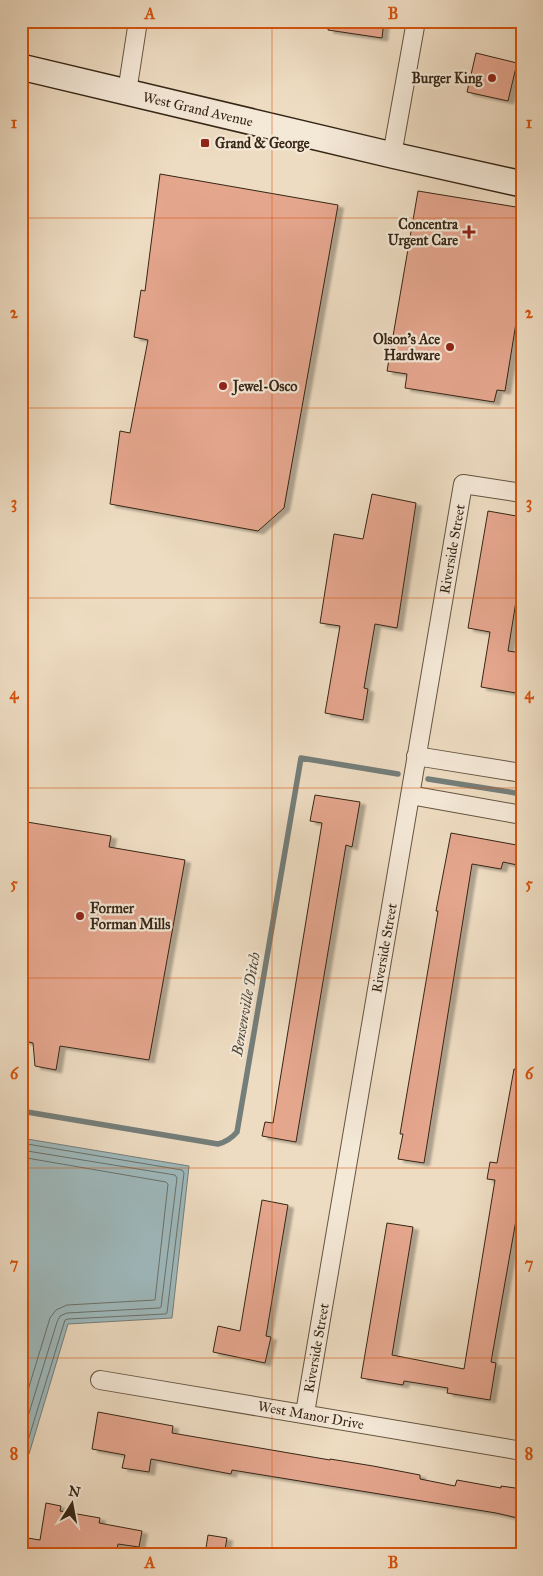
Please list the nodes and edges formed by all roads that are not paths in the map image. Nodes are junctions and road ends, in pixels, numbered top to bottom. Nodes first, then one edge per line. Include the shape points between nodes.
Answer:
1 (138, 21) edge
2 (416, 21) edge
3 (21, 67) edge
4 (127, 92) junction
5 (392, 155) junction
6 (522, 184) edge
7 (522, 493) edge
8 (416, 756) junction
9 (522, 773) edge
10 (410, 795) junction
11 (522, 815) edge
12 (100, 1380) dead end
13 (305, 1413) junction
14 (522, 1451) edge

1 - 4 street
2 - 5 street
3 - 4 main road, West Grand Avenue
4 - 5 main road, West Grand Avenue
5 - 6 main road, West Grand Avenue
7 - 8 street, Riverside Street via 463,484
8 - 9 street
8 - 10 street, Riverside Street
10 - 11 street
10 - 13 street, Riverside Street
12 - 13 street, West Manor Drive
13 - 14 street, West Manor Drive

